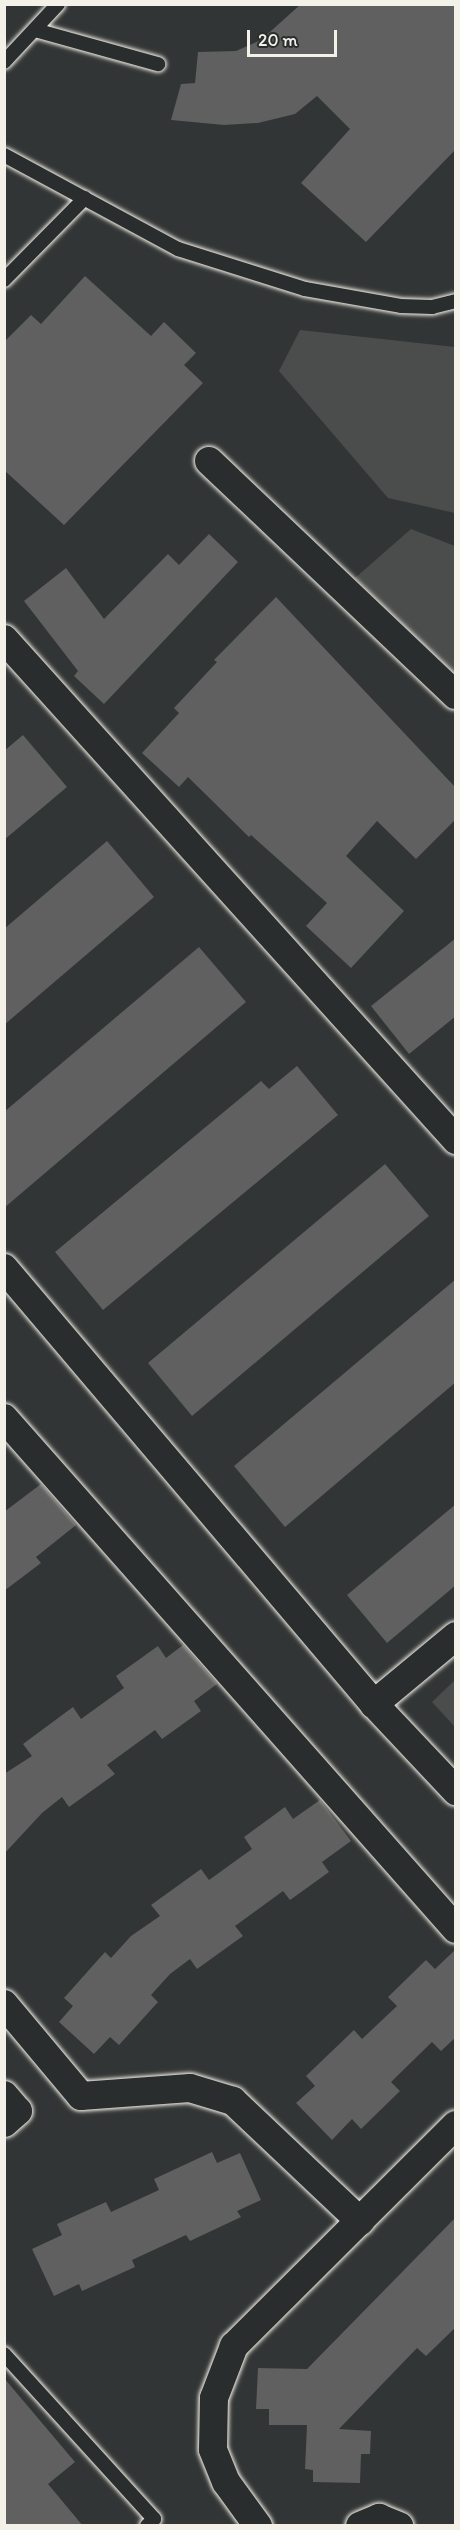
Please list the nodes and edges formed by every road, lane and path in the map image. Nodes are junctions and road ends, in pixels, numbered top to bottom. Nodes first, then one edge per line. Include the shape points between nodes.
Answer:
1 (58, 4) edge
2 (34, 30) junction
3 (4, 62) edge
4 (158, 64) dead end
5 (4, 155) edge
6 (85, 198) junction
7 (4, 280) edge
8 (456, 301) edge
9 (208, 460) dead end
10 (4, 639) edge
11 (456, 695) edge
12 (456, 1140) edge
13 (4, 1268) edge
14 (4, 1418) edge
15 (456, 1636) edge
16 (374, 1704) junction
17 (456, 1791) edge
18 (456, 1929) edge
19 (4, 2004) edge
20 (4, 2094) edge
21 (4, 2123) edge
22 (456, 2125) edge
23 (360, 2221) junction
24 (4, 2354) edge
25 (260, 2525) edge
26 (147, 2526) edge
27 (360, 2526) edge
28 (399, 2526) edge

1 - 2 lane
2 - 3 lane
2 - 4 lane
5 - 6 lane
6 - 7 lane
6 - 8 lane via 178,249 305,289 401,306 432,307
9 - 11 street
10 - 12 street
13 - 16 street
14 - 18 street
15 - 16 street
16 - 17 street
19 - 23 street via 81,2096 190,2088 233,2101
20 - 21 street via 18,2111
22 - 23 street
23 - 25 street via 234,2346 214,2398 213,2449 226,2482
24 - 26 lane via 154,2519
27 - 28 street via 379,2518

